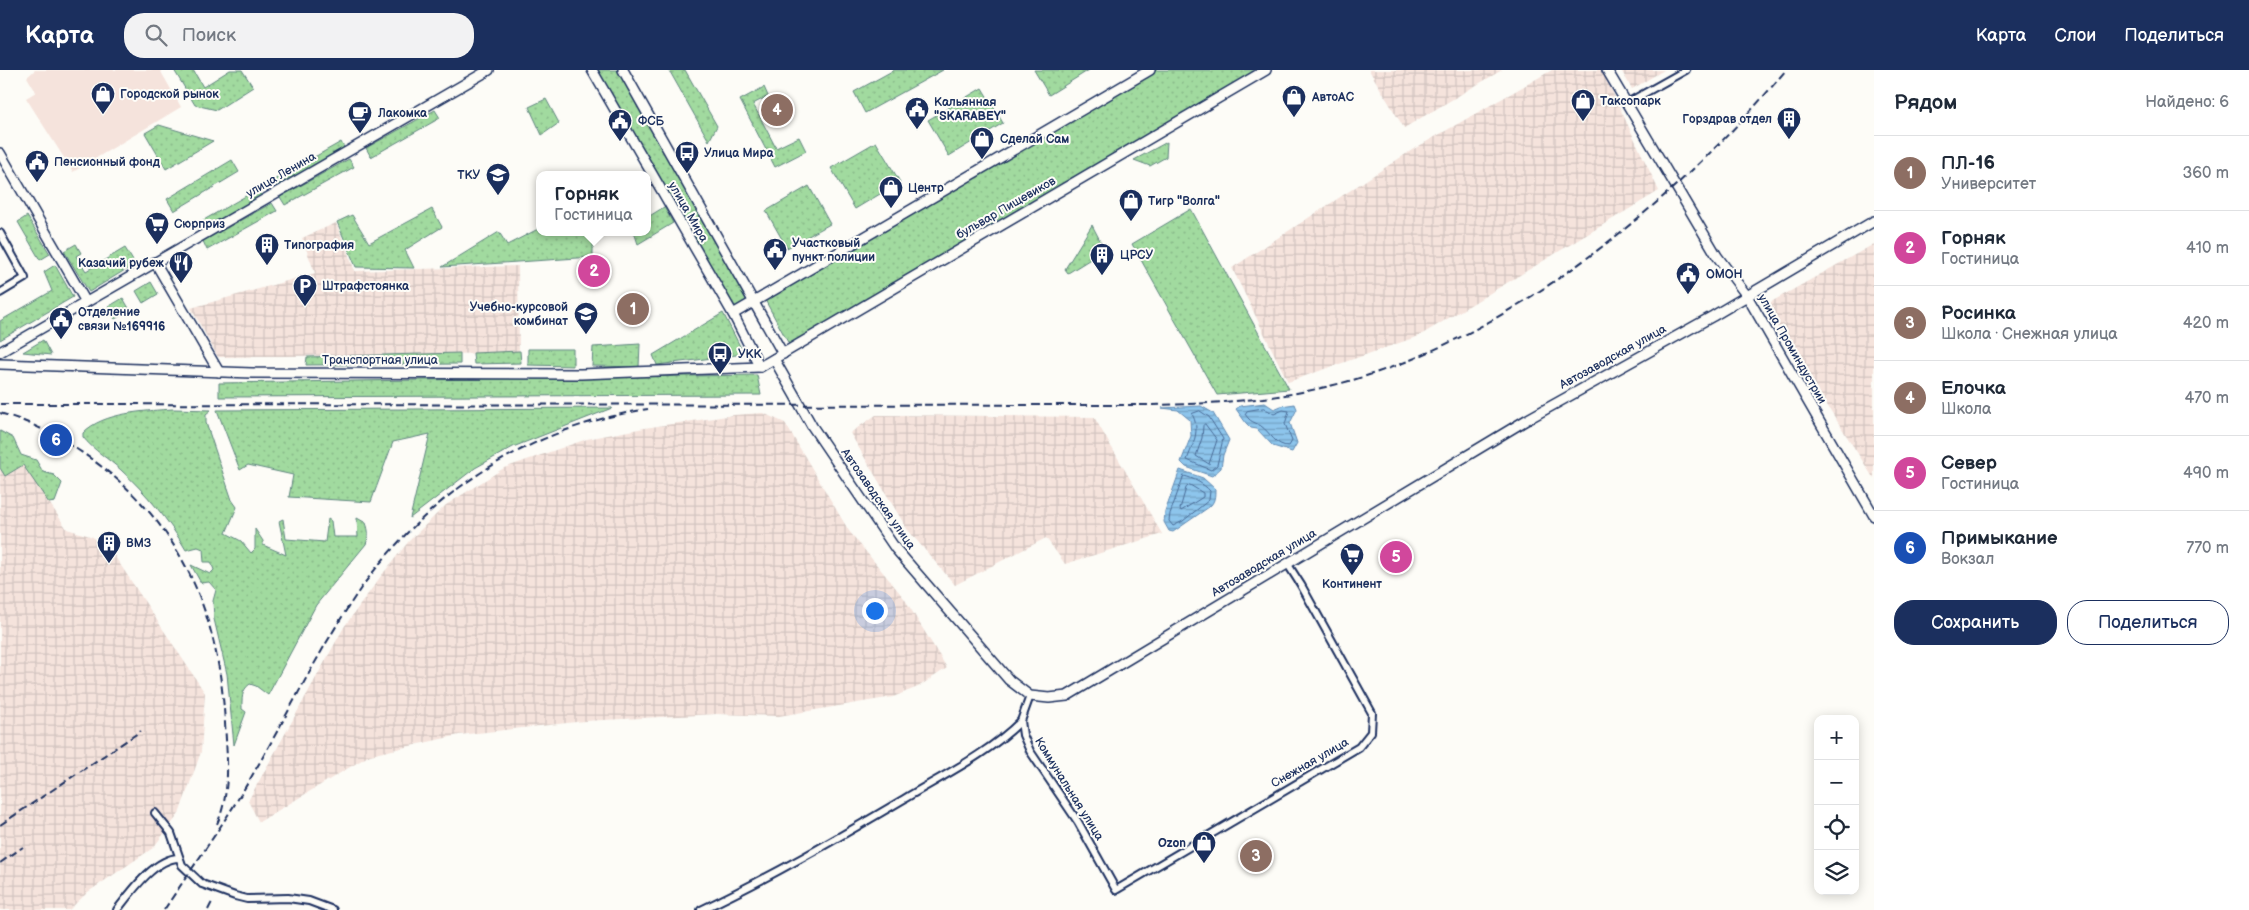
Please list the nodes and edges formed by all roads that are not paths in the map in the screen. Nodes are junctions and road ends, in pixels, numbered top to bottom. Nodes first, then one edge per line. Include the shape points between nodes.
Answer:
1 (489, 70) edge
2 (592, 70) edge
3 (623, 70) edge
4 (1150, 70) edge
5 (1266, 70) edge
6 (1607, 70) edge
7 (1686, 70) edge
8 (1627, 102) junction
9 (0, 153) edge
10 (650, 171) edge
11 (651, 172) edge
12 (1874, 221) edge
13 (0, 233) edge
14 (155, 262) junction
15 (0, 293) edge
16 (1747, 296) junction
17 (754, 301) junction
18 (86, 302) junction
19 (733, 314) junction
20 (0, 352) edge
21 (783, 354) junction
22 (774, 359) junction
23 (0, 364) edge
24 (760, 367) junction
25 (219, 372) junction
26 (1874, 516) edge
27 (1286, 563) junction
28 (1030, 696) junction
29 (1021, 721) junction
30 (155, 812) dead end
31 (179, 858) junction
32 (1116, 890) joint
33 (117, 910) edge
34 (333, 910) edge
35 (701, 910) edge

1 - 14 main road, улица Ленина
2 - 10 main road, улица Мира
3 - 17 main road, улица Мира
4 - 17 main road
5 - 21 main road, бульвар Пищевиков
6 - 8 main road, улица Проминдустрии
7 - 8 street
8 - 16 main road, улица Проминдустрии via 1716,256
9 - 18 main road
11 - 19 main road, улица Мира
12 - 16 main road, Автозаводская улица
13 - 15 street via 25,278
14 - 18 main road, улица Ленина
14 - 25 main road
16 - 26 main road, улица Проминдустрии
16 - 27 main road, Автозаводская улица via 1528,419
17 - 19 main road
17 - 21 main road, улица Мира
18 - 20 main road, улица Ленина
19 - 24 main road, улица Мира
21 - 22 main road, бульвар Пищевиков
22 - 24 main road, бульвар Пищевиков
22 - 28 main road, Автозаводская улица via 812,426 896,548 1009,680
23 - 25 main road, Транспортная улица
24 - 25 main road, Транспортная улица via 581,374
27 - 28 main road, Автозаводская улица via 1067,696
27 - 32 street, Снежная улица via 1372,713 1371,732 1359,747
28 - 29 street
29 - 32 street, Коммунальная улица via 1030,751 1078,822
29 - 35 street via 984,751 920,789 806,856
30 - 31 street via 171,833
31 - 33 street via 162,862 134,888
31 - 34 street via 194,878 224,893 247,899 309,901

